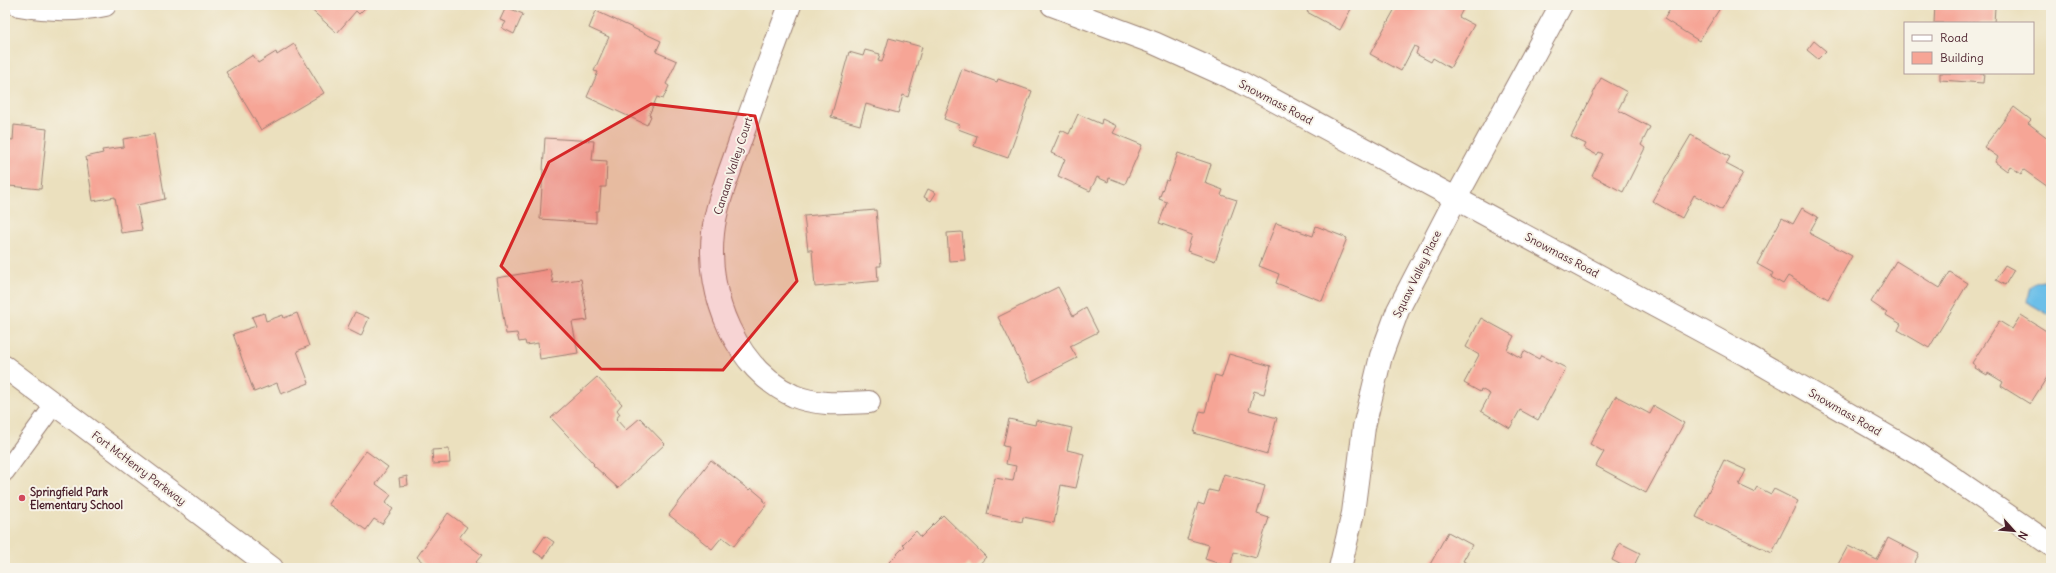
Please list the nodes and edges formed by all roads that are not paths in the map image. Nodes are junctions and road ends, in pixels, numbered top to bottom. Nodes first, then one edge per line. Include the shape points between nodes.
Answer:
1 (19, 5) edge
2 (105, 5) edge
3 (790, 5) edge
4 (1052, 5) edge
5 (1561, 5) edge
6 (1456, 198) junction
7 (5, 367) edge
8 (869, 402) dead end
9 (54, 404) junction
10 (5, 472) edge
11 (2051, 545) edge
12 (272, 568) edge
13 (1340, 568) edge

1 - 2 street via 45,9 93,8
3 - 8 street, Canaan Valley Court via 717,208 713,260 719,302 734,338 751,365 764,376 794,396 816,402
4 - 6 street, Snowmass Road via 1154,43 1240,82
5 - 6 street, Squaw Valley Place
6 - 11 street, Snowmass Road via 1746,355 1898,442
6 - 13 street, Squaw Valley Place via 1398,310 1381,356 1364,427 1353,513
7 - 9 street, Fort McHenry Parkway
9 - 10 lane
9 - 12 street, Fort McHenry Parkway

